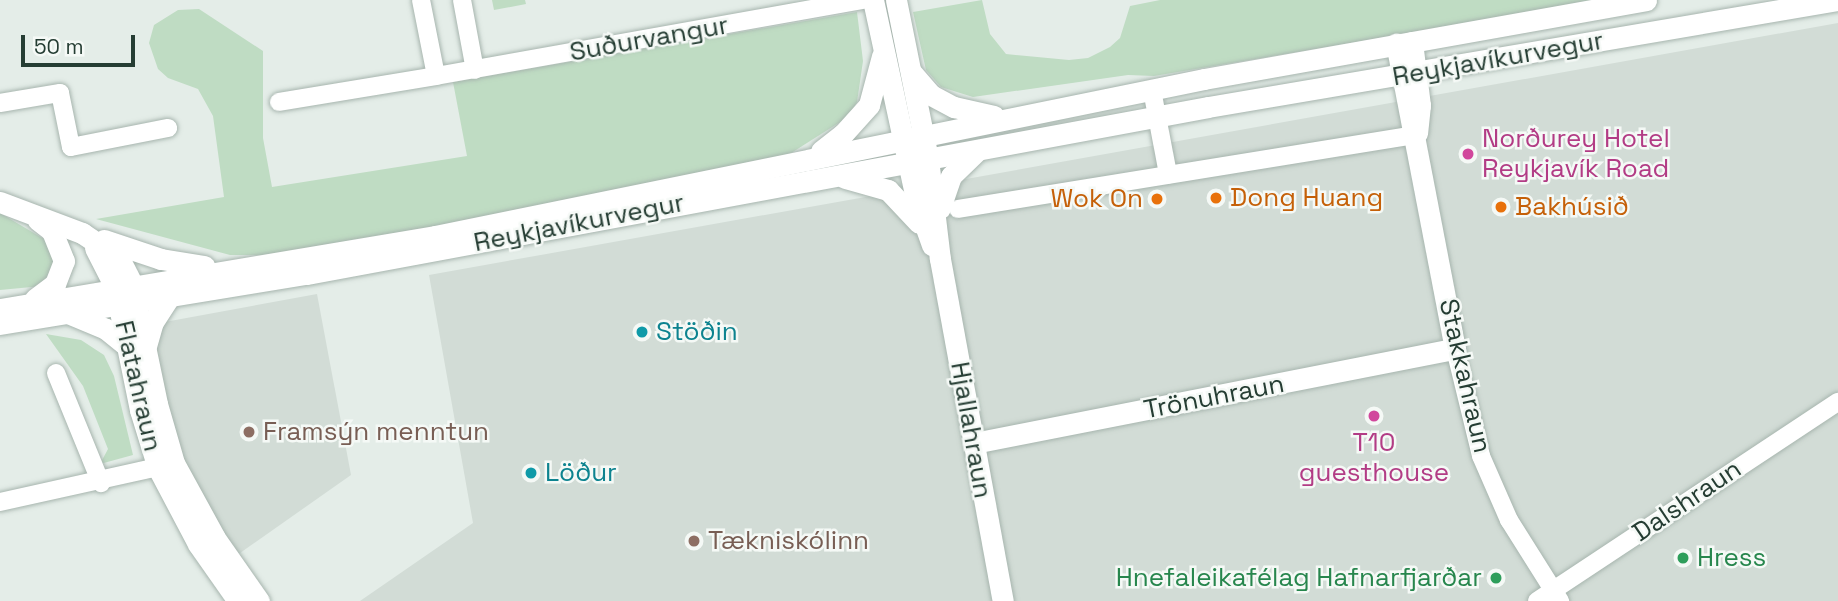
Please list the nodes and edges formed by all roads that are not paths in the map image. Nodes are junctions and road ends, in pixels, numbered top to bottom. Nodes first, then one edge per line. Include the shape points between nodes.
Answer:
1 (421, 0) edge
2 (462, 0) edge
3 (864, 0) edge
4 (873, 0) edge
5 (896, 0) edge
6 (1646, 0) edge
7 (1838, 0) edge
8 (1404, 43) junction
9 (884, 50) junction
10 (475, 70) junction
11 (909, 70) junction
12 (436, 76) junction
13 (1408, 76) junction
14 (1152, 90) junction
15 (279, 102) dead end
16 (0, 103) edge
17 (1006, 118) junction
18 (1157, 118) junction
19 (168, 128) dead end
20 (1416, 135) junction
21 (914, 136) junction
22 (978, 150) junction
23 (815, 155) junction
24 (919, 161) junction
25 (1168, 174) junction
26 (836, 177) junction
27 (0, 202) edge
28 (958, 209) dead end
29 (34, 216) junction
30 (82, 233) junction
31 (934, 237) junction
32 (235, 269) junction
33 (126, 294) junction
34 (169, 297) junction
35 (29, 303) junction
36 (0, 309) edge
37 (66, 313) junction
38 (0, 324) edge
39 (136, 347) junction
40 (1455, 349) junction
41 (56, 373) dead end
42 (1838, 402) edge
43 (974, 443) junction
44 (166, 465) junction
45 (101, 483) junction
46 (0, 502) edge
47 (1550, 598) edge
48 (249, 600) edge
49 (1003, 601) edge

1 - 12 street
2 - 10 street
3 - 10 street, Suðurvangur
4 - 9 main road
5 - 11 main road
6 - 8 main road, Reykjavíkurvegur
7 - 13 main road, Reykjavíkurvegur
8 - 13 main road, Stakkahraun
8 - 14 main road, Reykjavíkurvegur
9 - 21 main road
9 - 23 main road via 869,105 844,134
10 - 12 street, Suðurvangur
11 - 17 main road via 931,95 954,107
11 - 21 main road
12 - 15 street, Suðurvangur
13 - 18 main road, Reykjavíkurvegur
13 - 20 main road, Stakkahraun
14 - 17 main road, Reykjavíkurvegur
14 - 18 street
16 - 19 street via 60,93 71,147
17 - 21 main road, Reykjavíkurvegur
18 - 22 main road, Reykjavíkurvegur
18 - 25 street
20 - 25 street
20 - 40 main road, Stakkahraun
21 - 23 main road, Reykjavíkurvegur
21 - 24 main road, Hjallahraun
22 - 24 main road, Reykjavíkurvegur
22 - 31 main road via 951,176 943,191
23 - 32 main road, Reykjavíkurvegur via 547,214
24 - 26 main road, Reykjavíkurvegur
24 - 31 main road, Hjallahraun
25 - 28 street
26 - 31 main road via 888,190
26 - 34 main road, Reykjavíkurvegur
27 - 29 main road
29 - 30 main road
29 - 35 main road via 52,231 64,261 55,284
30 - 32 main road via 161,259
30 - 33 main road via 108,247
31 - 43 main road, Hjallahraun
32 - 33 main road, Reykjavíkurvegur
33 - 34 main road, Reykjavíkurvegur
33 - 35 main road, Reykjavíkurvegur
33 - 37 main road, Reykjavíkurvegur
33 - 39 main road, Flatahraun
34 - 39 main road
35 - 36 main road, Reykjavíkurvegur
37 - 38 main road, Reykjavíkurvegur
37 - 39 main road
39 - 44 main road, Flatahraun
40 - 43 main road, Trönuhraun
40 - 47 street, Stakkahraun via 1481,456
41 - 45 street
42 - 47 street, Dalshraun
43 - 49 main road, Hjallahraun
44 - 45 street, Flatahraun
44 - 48 main road, Flatahraun via 215,538
45 - 46 street, Flatahraun

